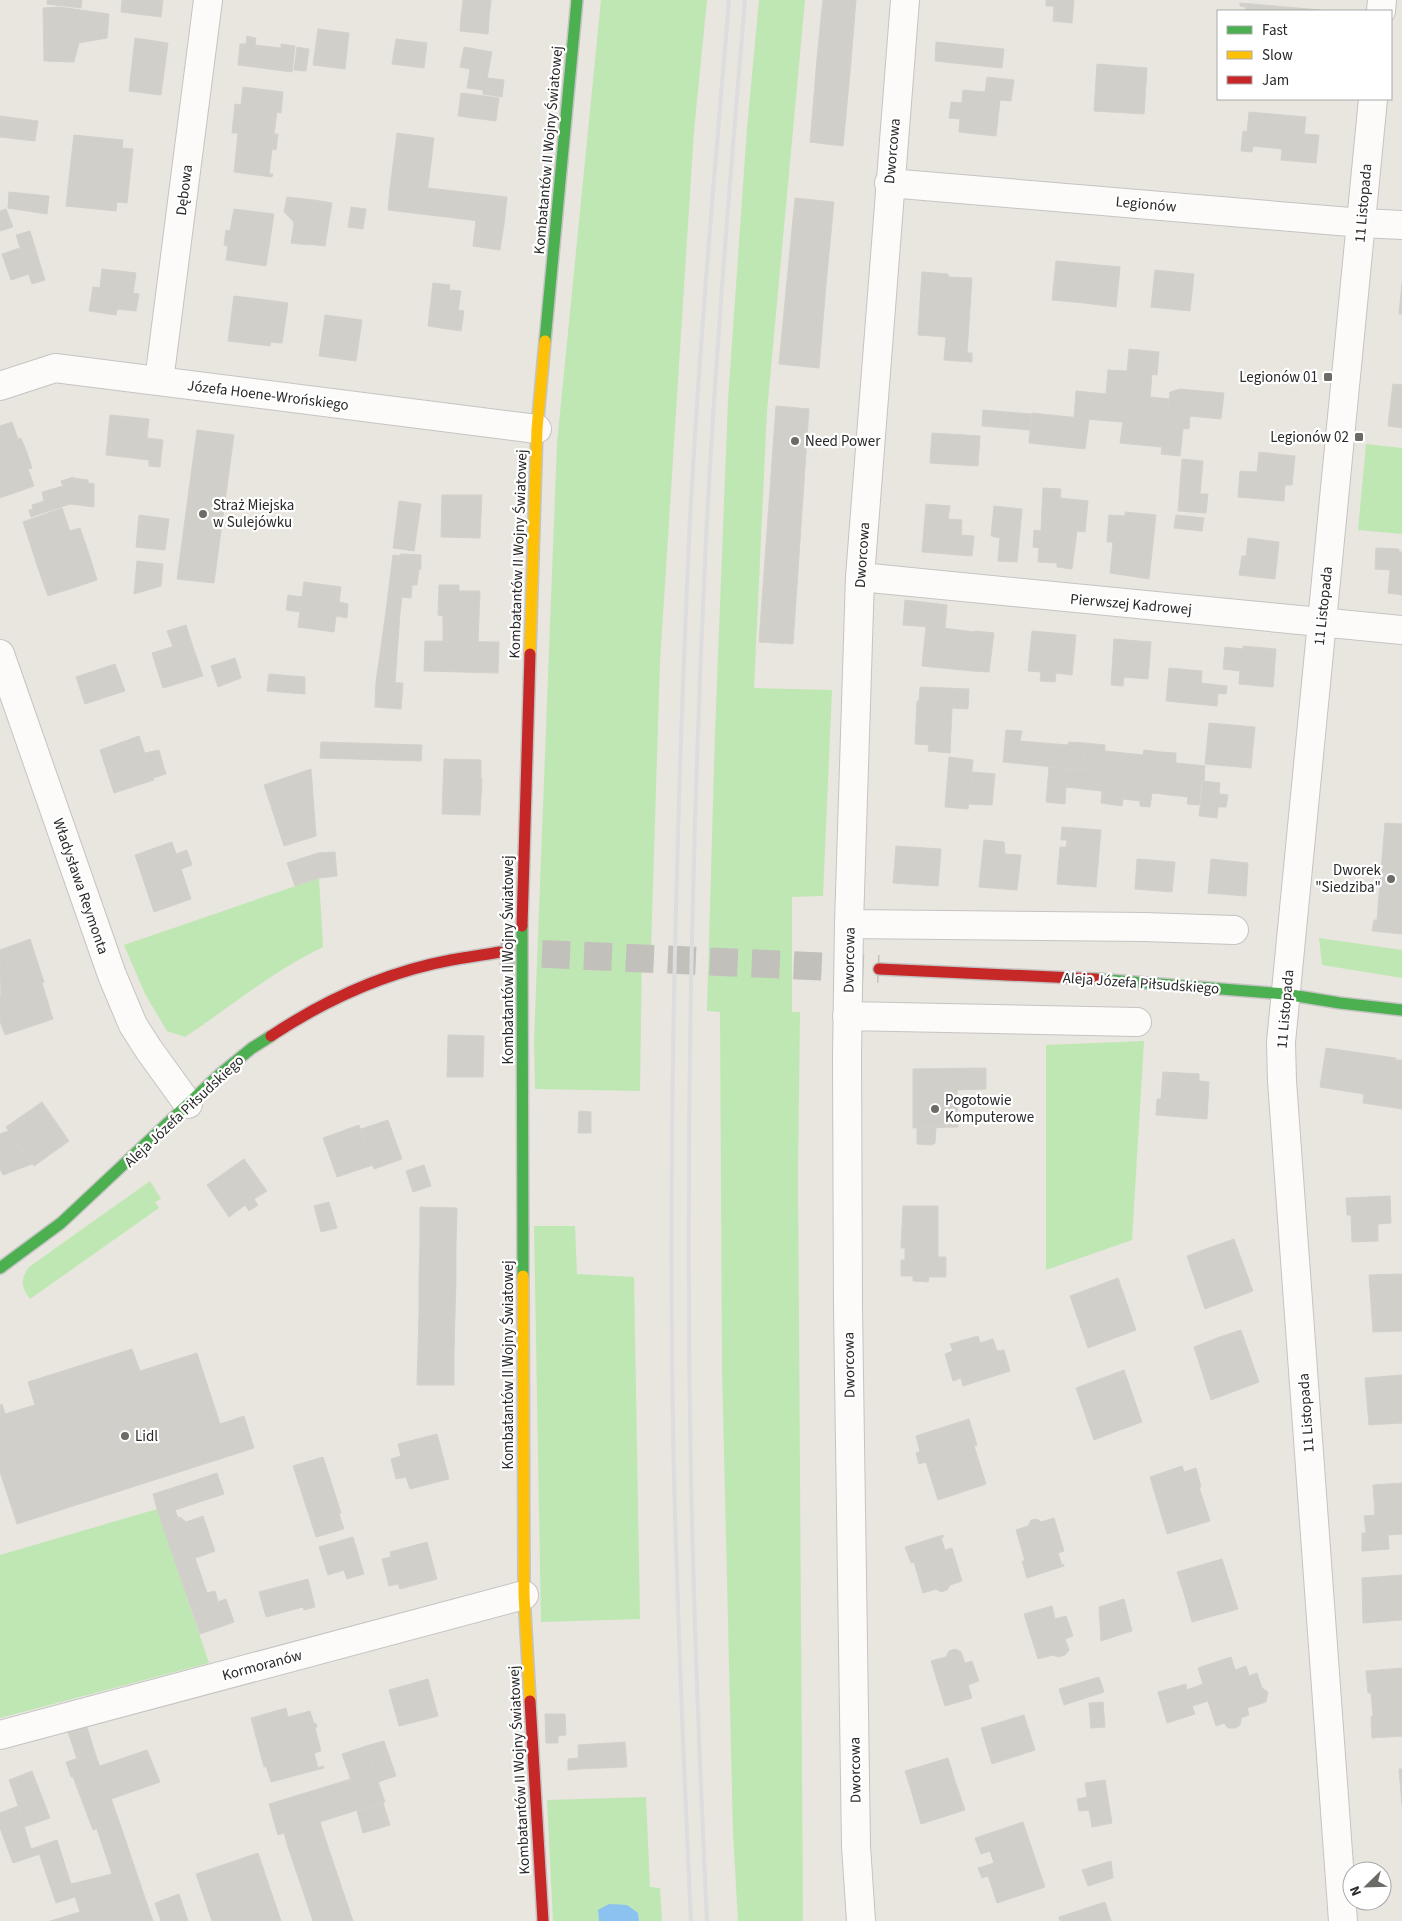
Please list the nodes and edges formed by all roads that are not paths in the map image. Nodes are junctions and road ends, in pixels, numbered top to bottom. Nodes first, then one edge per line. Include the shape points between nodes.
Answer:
1 (208, 0) edge
2 (577, 0) edge
3 (904, 0) edge
4 (1373, 100) edge
5 (889, 183) junction
6 (1362, 223) junction
7 (1402, 225) edge
8 (159, 381) junction
9 (0, 386) edge
10 (537, 429) junction
11 (860, 577) junction
12 (1322, 622) junction
13 (1402, 630) edge
14 (0, 654) edge
15 (850, 924) junction
16 (1234, 930) dead end
17 (500, 952) tunnel mouth
18 (879, 969) tunnel mouth
19 (1285, 994) junction
20 (1402, 1010) edge
21 (848, 1016) junction
22 (1137, 1022) dead end
23 (188, 1104) junction
24 (0, 1268) edge
25 (524, 1595) junction
26 (0, 1735) edge
27 (543, 1921) edge
28 (861, 1921) edge
29 (1343, 1921) edge

1 - 8 street, Dębowa
2 - 10 street, Kombatantów II Wojny Światowej
3 - 5 street, Dworcowa
4 - 6 street, 11 Listopada
5 - 6 street, Legionów
5 - 11 street, Dworcowa
6 - 7 street, Legionów
6 - 12 street, 11 Listopada
8 - 9 street, Józefa Hoene-Wrońskiego via 55,368
8 - 10 street, Józefa Hoene-Wrońskiego
10 - 25 street, Kombatantów II Wojny Światowej via 521,943
11 - 12 street, Pierwszej Kadrowej
11 - 15 street, Dworcowa
12 - 13 street, Pierwszej Kadrowej
12 - 19 street, 11 Listopada
14 - 23 street, Władysława Reymonta via 115,983 148,1050
15 - 16 street
15 - 21 street, Dworcowa
17 - 23 street, Aleja Józefa Piłsudskiego via 449,960 394,974 345,994 298,1018 252,1048
18 - 19 street, Aleja Józefa Piłsudskiego via 1060,977
19 - 20 street, Aleja Józefa Piłsudskiego
19 - 29 street, 11 Listopada via 1282,1081
21 - 22 street
21 - 28 street, Dworcowa via 848,1308 856,1846
23 - 24 street, Aleja Józefa Piłsudskiego via 60,1223
25 - 26 street, Kormoranów
25 - 27 street, Kombatantów II Wojny Światowej

